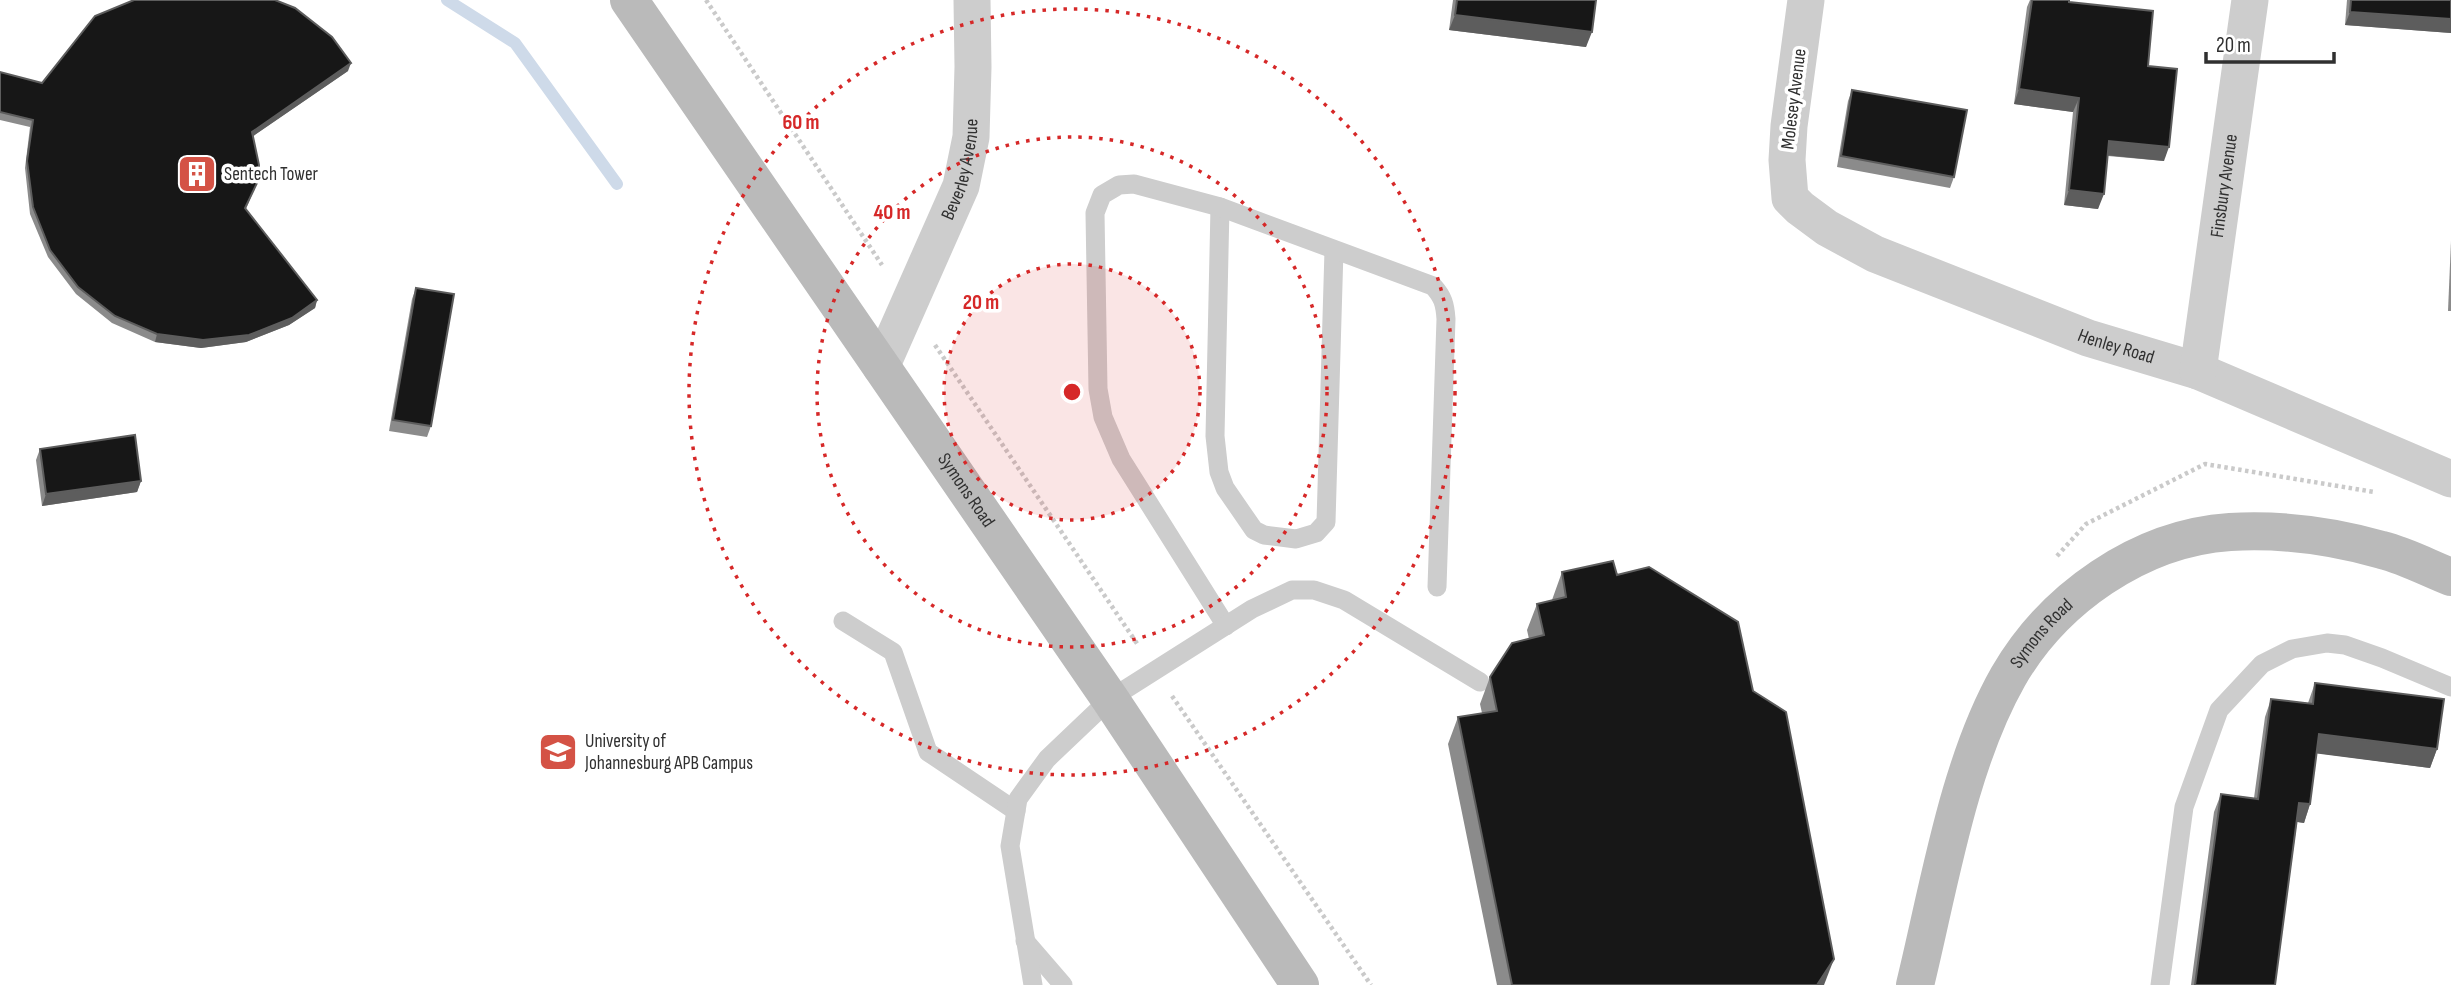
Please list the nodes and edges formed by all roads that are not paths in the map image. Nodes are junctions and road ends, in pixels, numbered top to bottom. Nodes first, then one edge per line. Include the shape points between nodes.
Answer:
1 (629, 0) edge
2 (972, 0) edge
3 (1806, 0) edge
4 (2250, 0) edge
5 (1790, 198) joint
6 (1220, 207) junction
7 (1334, 250) junction
8 (881, 367) junction
9 (2199, 371) junction
10 (2451, 479) edge
11 (2385, 551) junction
12 (2451, 553) edge
13 (2451, 577) edge
14 (1437, 587) dead end
15 (843, 621) dead end
16 (1226, 626) junction
17 (1480, 682) dead end
18 (2451, 687) edge
19 (1110, 699) junction
20 (1016, 811) junction
21 (1025, 940) junction
22 (1033, 985) edge
23 (1063, 985) edge
24 (1300, 985) edge
25 (1915, 985) edge
26 (2160, 985) edge

1 - 8 main road, Symons Road
2 - 8 street, Beverley Avenue via 971,136 961,186
3 - 5 street, Molesey Avenue via 1789,126
4 - 9 street, Finsbury Avenue
5 - 9 street, Henley Road via 1827,228 1875,254 2088,338
6 - 7 lane
6 - 7 lane via 1215,436 1219,472 1247,522 1264,535 1296,539 1316,533 1326,522
6 - 16 lane via 1134,184 1119,185 1102,195 1095,213 1098,390 1103,417 1121,459
7 - 14 lane via 1433,286 1445,303
8 - 19 main road, Symons Road
9 - 10 street, Henley Road
11 - 12 main road
11 - 13 main road
11 - 25 main road, Symons Road via 2274,532 2195,538 2127,564 2084,589 2059,612 2008,677 1983,732 1962,792
15 - 20 lane via 893,652 928,752
16 - 17 lane via 1292,590 1314,590 1344,600
16 - 19 lane
18 - 26 lane via 2345,645 2292,649 2262,664 2219,710 2184,807
19 - 20 lane via 1047,759 1018,799
19 - 24 main road, Symons Road
20 - 21 lane via 1010,846
21 - 22 lane
21 - 23 lane

